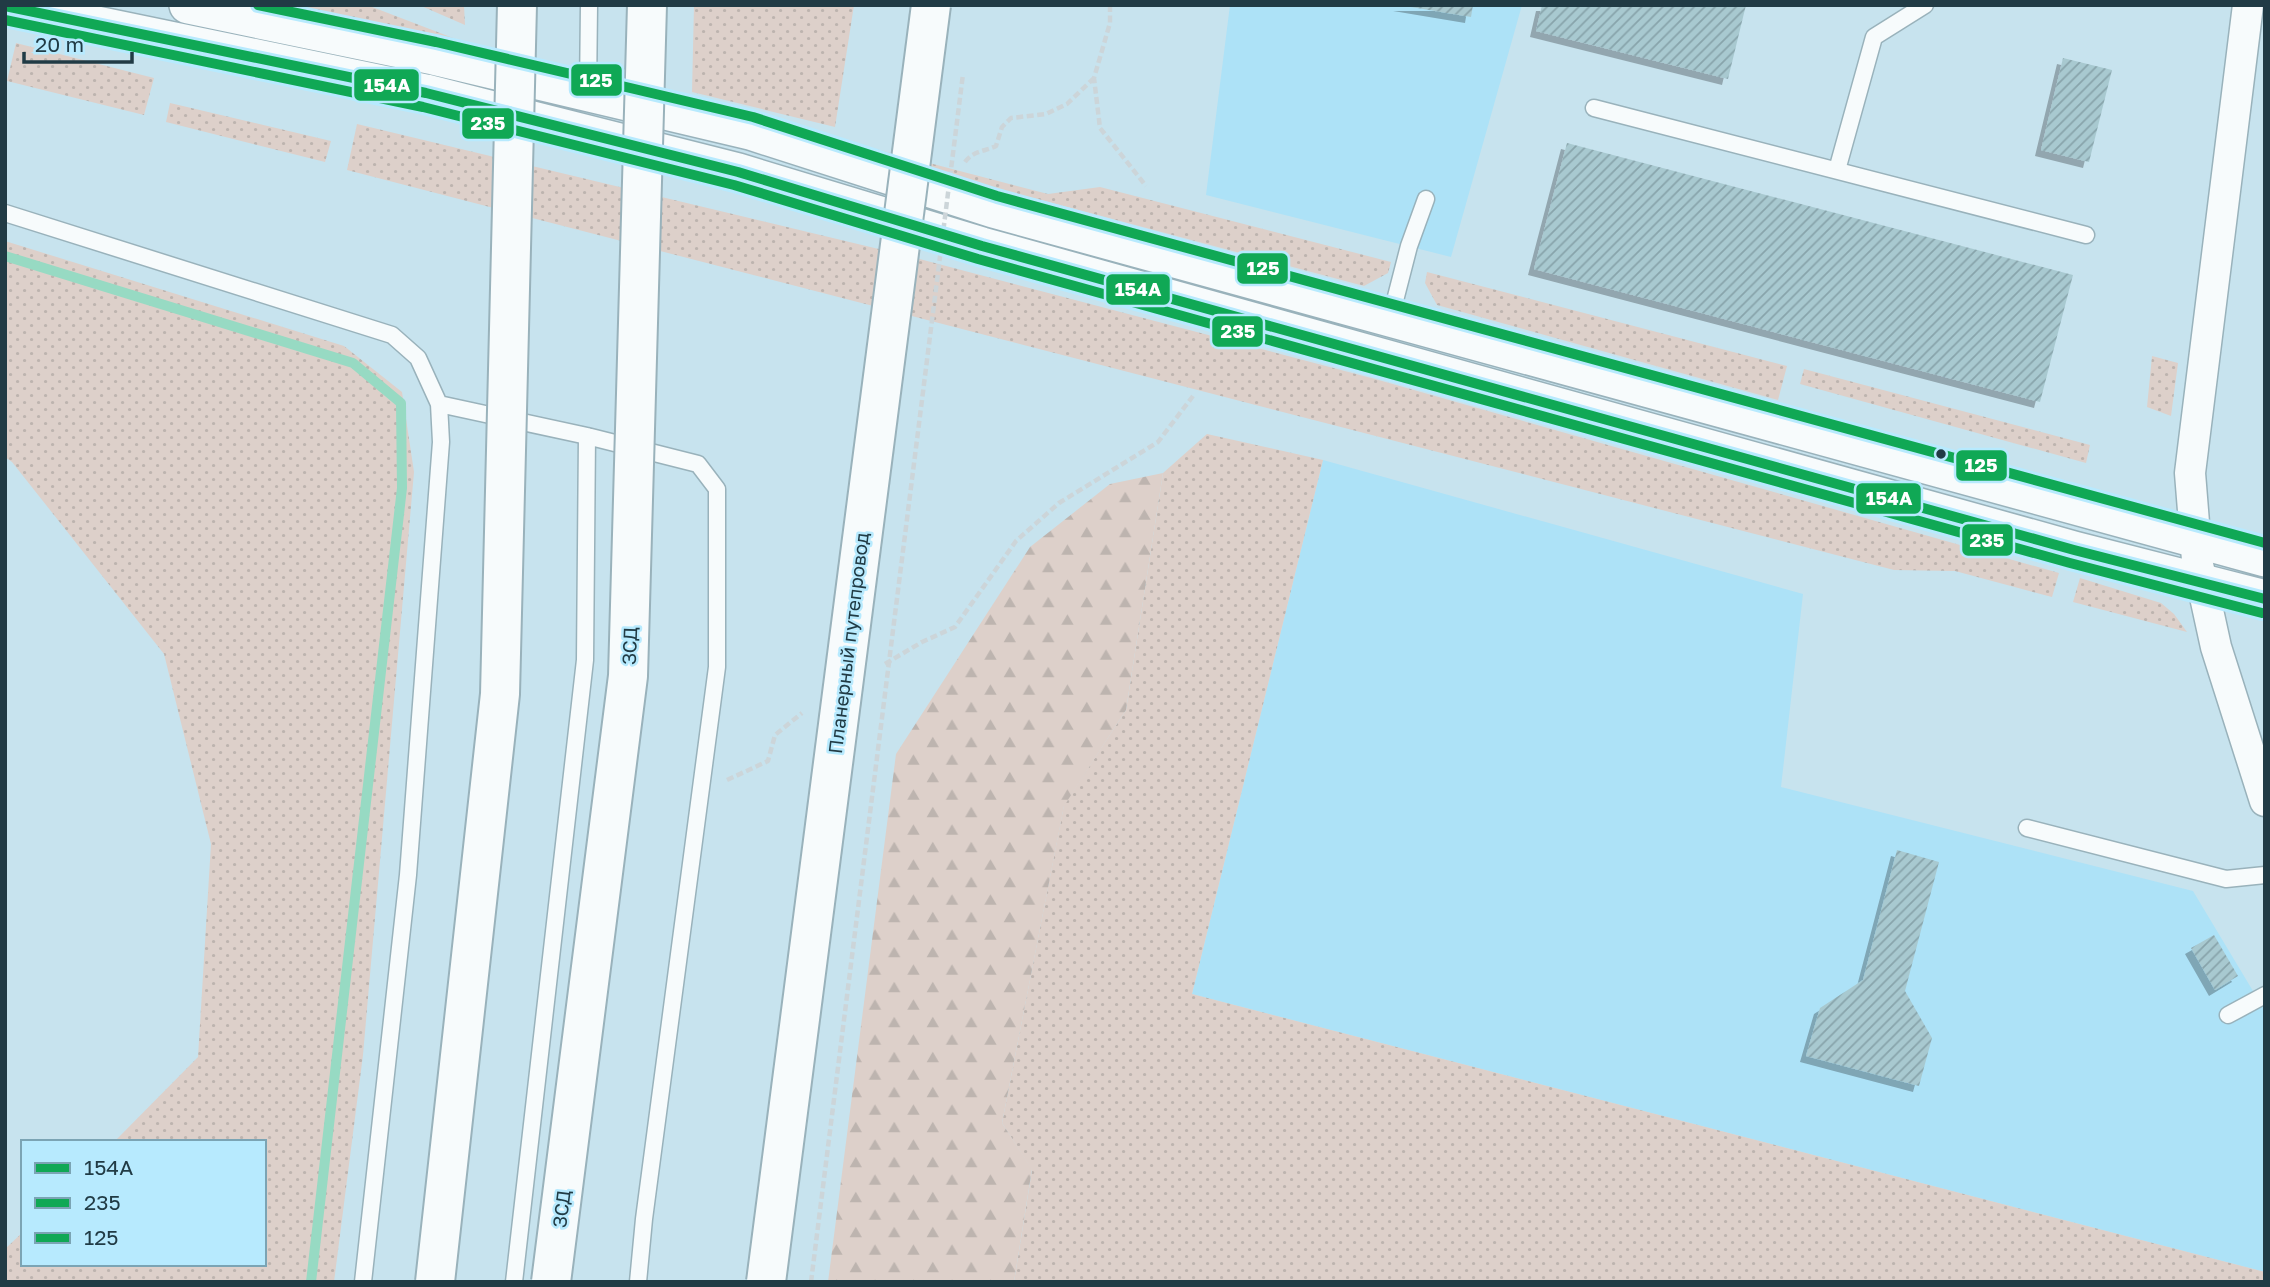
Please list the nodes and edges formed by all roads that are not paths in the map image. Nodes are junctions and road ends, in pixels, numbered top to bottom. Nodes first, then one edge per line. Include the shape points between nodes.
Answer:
1 (188, 5) edge
2 (517, 5) edge
3 (589, 5) edge
4 (648, 5) edge
5 (930, 5) edge
6 (1925, 5) edge
7 (2248, 5) edge
8 (6, 9) edge
9 (588, 93) junction
10 (1594, 108) dead end
11 (1837, 170) junction
12 (1426, 199) dead end
13 (5, 213) edge
14 (2086, 235) dead end
15 (1385, 339) junction
16 (439, 404) junction
17 (587, 436) junction
18 (2265, 558) edge
19 (2198, 561) junction
20 (2265, 599) edge
21 (2265, 801) edge
22 (2027, 828) dead end
23 (2265, 875) edge
24 (2265, 996) edge
25 (2228, 1016) dead end
26 (363, 1282) edge
27 (435, 1282) edge
28 (514, 1282) edge
29 (551, 1282) edge
30 (638, 1282) edge
31 (766, 1282) edge

1 - 9 street
2 - 27 main road, bridge via 500,694
3 - 9 lane
4 - 29 main road, ЗСД, bridge via 628,676
5 - 31 main road, Планерный путепровод, bridge
6 - 11 lane via 1874,37
7 - 19 street via 2190,473
8 - 15 street via 413,90 724,169 982,246
9 - 15 street via 750,131
10 - 11 lane
11 - 14 lane
12 - 15 lane
13 - 16 lane via 392,335 418,358
15 - 19 street via 2074,550
16 - 17 lane
16 - 26 lane via 441,442 408,875
17 - 28 lane via 585,660
17 - 30 lane via 698,464 717,489 717,667
18 - 19 street
19 - 20 street
19 - 21 street via 2216,647
22 - 23 lane via 2226,879
24 - 25 lane

